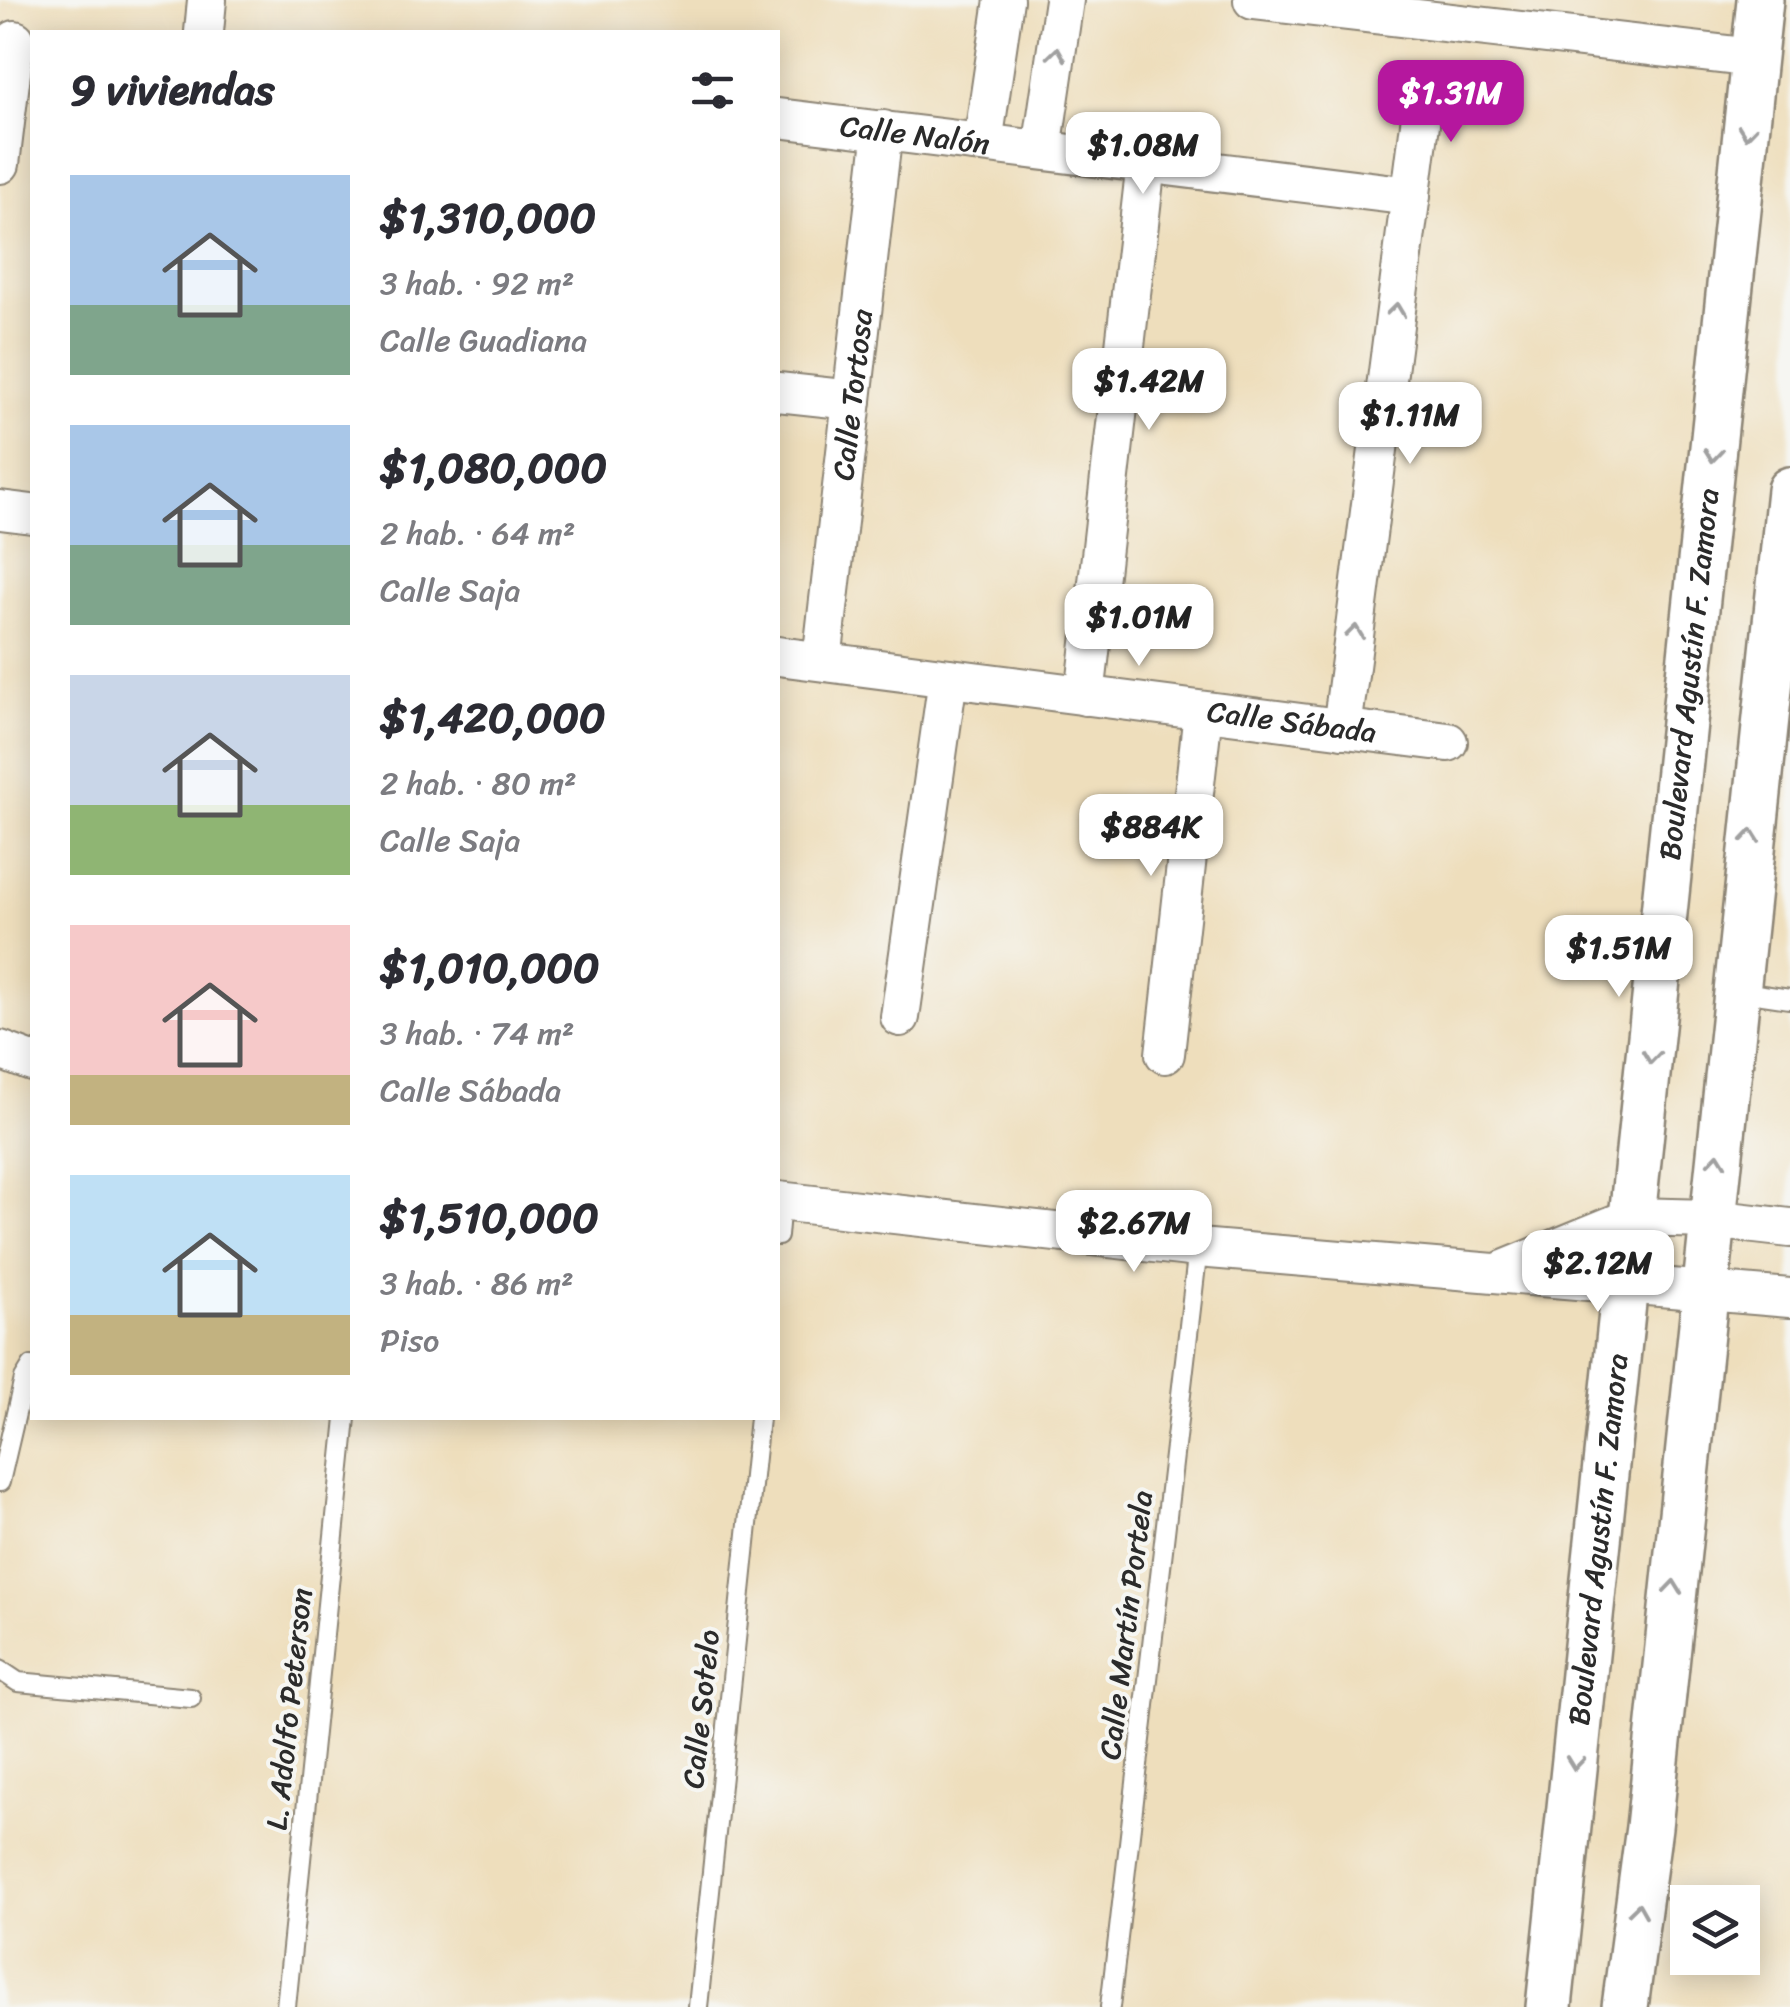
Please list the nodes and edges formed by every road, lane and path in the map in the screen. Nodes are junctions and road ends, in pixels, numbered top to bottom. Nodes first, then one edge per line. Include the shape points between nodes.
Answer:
1 (207, 0) edge
2 (1004, 0) edge
3 (1064, 0) edge
4 (1252, 0) edge
5 (1760, 0) edge
6 (204, 30) edge
7 (15, 40) dead end
8 (1754, 58) junction
9 (1425, 85) dead end
10 (780, 118) edge
11 (883, 130) junction
12 (983, 143) junction
13 (1042, 150) junction
14 (0, 163) edge
15 (1146, 163) junction
16 (1411, 196) junction
17 (780, 392) edge
18 (852, 400) junction
19 (1790, 490) edge
20 (0, 510) edge
21 (30, 514) edge
22 (780, 656) edge
23 (822, 661) junction
24 (948, 678) junction
25 (1086, 696) junction
26 (1790, 705) edge
27 (1204, 712) junction
28 (1342, 729) junction
29 (1761, 740) junction
30 (1448, 742) dead end
31 (1734, 991) junction
32 (1790, 999) edge
33 (900, 1017) dead end
34 (0, 1050) edge
35 (1165, 1054) dead end
36 (30, 1061) edge
37 (780, 1213) edge
38 (1633, 1217) junction
39 (1711, 1219) junction
40 (1790, 1228) edge
41 (1198, 1248) junction
42 (1496, 1273) junction
43 (1626, 1284) junction
44 (1703, 1288) junction
45 (1790, 1298) edge
46 (30, 1370) edge
47 (346, 1420) edge
48 (759, 1420) edge
49 (0, 1482) edge
50 (0, 1670) edge
51 (191, 1698) dead end
52 (286, 2007) edge
53 (698, 2007) edge
54 (1110, 2007) edge
55 (1548, 2007) edge
56 (1625, 2007) edge

1 - 6 street
2 - 12 street
13 -> 3 street
4 - 8 street
5 - 8 street, Boulevard Agustín F. Zamora
7 - 14 street
8 -> 38 street, Boulevard Agustín F. Zamora
9 - 16 street
10 - 11 street, Calle Nalón
11 - 12 street, Calle Nalón
11 - 18 street, Calle Tortosa
12 - 13 street, Calle Nalón
13 - 15 street, Calle Nalón
15 - 16 street, Calle Nalón
15 - 25 street
28 -> 16 street
17 - 18 street
18 - 23 street, Calle Tortosa
19 - 29 street
20 - 21 street
22 - 23 street, Calle Sábada
23 - 24 street, Calle Sábada
24 - 25 street, Calle Sábada
24 - 33 street
25 - 27 street, Calle Sábada
26 - 29 street
27 - 28 street, Calle Sábada
27 - 35 street
28 - 30 street, Calle Sábada
31 -> 29 street
31 - 32 lane
39 -> 31 street
34 - 36 street
37 - 41 street
38 - 39 street
38 - 42 street
38 - 43 street, Boulevard Agustín F. Zamora
39 - 40 street
39 - 44 street
41 - 42 street
41 - 54 lane, Calle Martín Portela
42 - 43 street
43 - 44 street
43 -> 55 street, Boulevard Agustín F. Zamora
44 - 45 street
56 -> 44 street
46 - 49 lane
47 - 52 lane, L. Adolfo Peterson
48 - 53 lane, Calle Sotelo
50 - 51 lane via 18,1682

